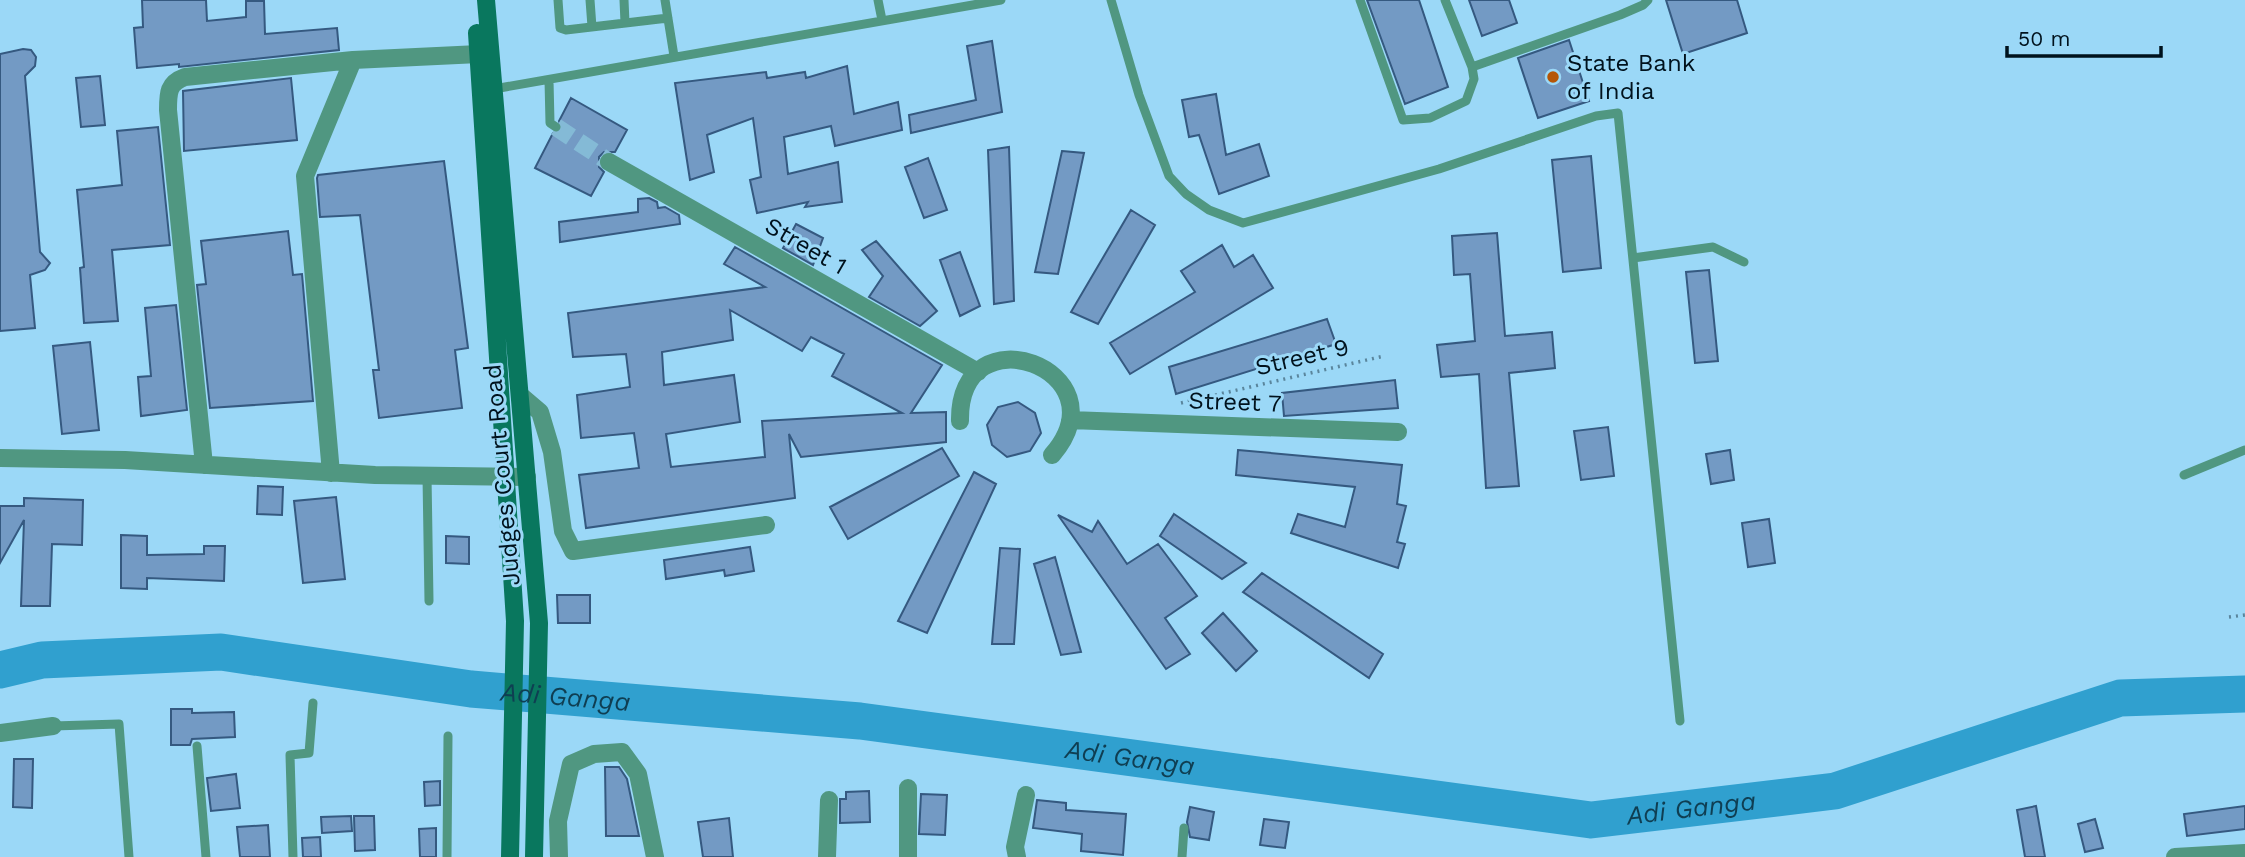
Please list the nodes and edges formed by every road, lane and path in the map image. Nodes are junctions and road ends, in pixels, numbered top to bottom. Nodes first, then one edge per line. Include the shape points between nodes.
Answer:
1 (474, 0) edge
2 (486, 0) edge
3 (558, 0) edge
4 (590, 0) edge
5 (624, 0) edge
6 (665, 0) edge
7 (878, 0) edge
8 (1001, 0) edge
9 (1111, 0) edge
10 (1360, 0) edge
11 (1446, 0) edge
12 (1648, 0) edge
13 (668, 18) junction
14 (882, 20) junction
15 (625, 23) junction
16 (592, 27) junction
17 (479, 54) junction
18 (674, 56) junction
19 (353, 60) junction
20 (1472, 67) junction
21 (550, 80) junction
22 (494, 89) junction
23 (556, 127) dead end
24 (609, 162) tunnel mouth
25 (1633, 258) junction
26 (1744, 262) dead end
27 (1384, 356) dead end
28 (978, 372) junction
29 (520, 395) junction
30 (1172, 406) dead end
31 (1070, 420) junction
32 (960, 421) dead end
33 (1398, 432) dead end
34 (2245, 450) edge
35 (1052, 455) dead end
36 (0, 458) edge
37 (204, 466) junction
38 (331, 473) junction
39 (2184, 475) dead end
40 (427, 476) junction
41 (508, 477) junction
42 (527, 477) junction
43 (766, 525) dead end
44 (429, 601) dead end
45 (2245, 615) edge
46 (2229, 617) dead end
47 (313, 703) dead end
48 (1680, 721) dead end
49 (54, 726) joint
50 (0, 733) edge
51 (448, 736) dead end
52 (197, 746) dead end
53 (908, 788) dead end
54 (1026, 794) dead end
55 (829, 800) dead end
56 (1184, 828) dead end
57 (2245, 853) edge
58 (129, 857) edge
59 (206, 857) edge
60 (293, 857) edge
61 (447, 857) edge
62 (510, 857) edge
63 (534, 857) edge
64 (559, 857) edge
65 (655, 857) edge
66 (827, 857) edge
67 (908, 857) edge
68 (1017, 857) edge
69 (1182, 857) edge
70 (2175, 857) edge

1 - 17 main road, Judges Court Road
2 - 22 main road, Judges Court Road
3 - 16 lane via 560,28
4 - 16 lane
5 - 15 lane
6 - 13 lane
7 - 14 lane
8 - 14 lane
9 - 25 lane via 1169,177 1209,210 1243,223 1618,113
10 - 20 lane via 1403,120 1430,118 1466,101 1474,79
11 - 20 lane
12 - 20 lane via 1620,15
13 - 15 lane
13 - 18 lane
14 - 18 lane
15 - 16 lane
17 - 19 street
17 - 41 main road, Judges Court Road
18 - 21 lane
19 - 37 street via 186,77 169,88 167,110
19 - 38 street via 305,176
21 - 22 lane
21 - 23 lane via 550,123
22 - 29 main road, Judges Court Road
24 - 28 street, Street 1
25 - 26 lane via 1713,247
25 - 48 lane
27 - 30 path, Street 9
28 - 31 street via 1001,360 1040,364 1066,393
28 - 32 street via 963,394
29 - 42 main road, Judges Court Road
29 - 43 street via 540,412 552,452 563,531 573,551
31 - 33 street, Street 7
31 - 35 street
34 - 39 lane
36 - 37 street via 66,457
37 - 38 street
38 - 40 street
40 - 41 street
40 - 44 lane
41 - 42 street
41 - 62 main road, Judges Court Road via 515,621
42 - 63 main road, Judges Court Road via 539,623
45 - 46 path
47 - 60 lane via 309,753 290,755
49 - 50 street
49 - 58 lane via 119,724
51 - 61 lane
52 - 59 lane
53 - 67 street
54 - 68 street
55 - 66 street
56 - 69 lane
57 - 70 street
64 - 65 street via 558,821 571,764 594,754 622,752 638,774

